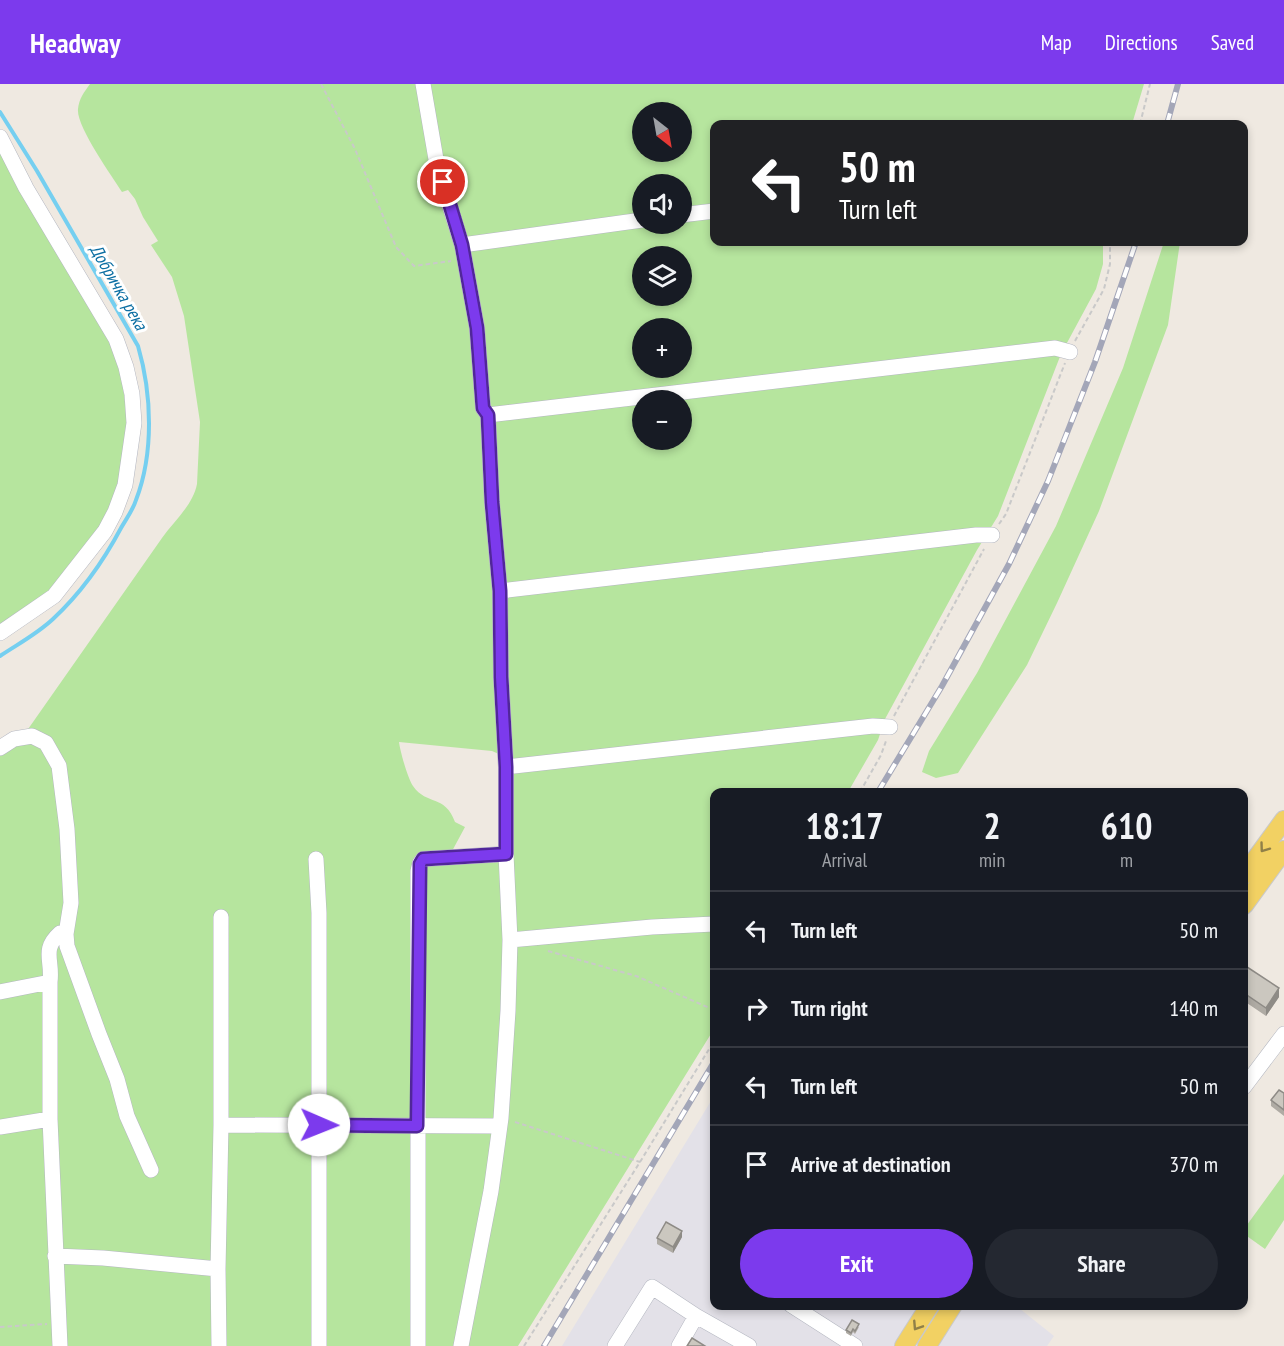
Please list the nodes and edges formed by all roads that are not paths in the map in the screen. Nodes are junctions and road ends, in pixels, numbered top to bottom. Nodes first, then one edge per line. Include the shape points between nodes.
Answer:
1 (423, 84) edge
2 (0, 138) edge
3 (710, 211) edge
4 (692, 214) edge
5 (632, 222) edge
6 (464, 252) junction
7 (1070, 352) road end
8 (488, 415) junction
9 (992, 535) road end
10 (500, 591) junction
11 (0, 633) edge
12 (890, 726) road end
13 (0, 748) edge
14 (506, 767) junction
15 (1284, 820) edge
16 (1284, 850) edge
17 (506, 854) junction
18 (316, 859) dead end
19 (1248, 870) edge
20 (1248, 900) edge
21 (221, 917) dead end
22 (710, 924) edge
23 (66, 934) junction
24 (510, 940) junction
25 (50, 982) junction
26 (0, 992) edge
27 (1284, 1034) edge
28 (1248, 1082) edge
29 (50, 1119) junction
30 (500, 1122) junction
31 (221, 1125) junction
32 (319, 1125) junction
33 (417, 1126) junction
34 (0, 1127) edge
35 (151, 1170) dead end
36 (55, 1256) junction
37 (218, 1269) junction
38 (799, 1310) edge
39 (927, 1310) edge
40 (950, 1310) edge
41 (696, 1316) junction
42 (60, 1346) edge
43 (219, 1346) edge
44 (319, 1346) edge
45 (418, 1346) edge
46 (461, 1346) edge
47 (615, 1346) edge
48 (679, 1346) edge
49 (749, 1346) edge
50 (855, 1346) edge
51 (904, 1346) edge
52 (927, 1346) edge

1 - 6 street via 437,165
2 - 11 street via 116,339 132,394 134,423 125,485 105,531 54,596
3 - 4 street
5 - 6 street
6 - 8 street via 477,328 483,408
7 - 8 street via 1055,348
8 - 10 street
9 - 10 street
10 - 14 street
12 - 14 street
13 - 23 street via 14,739 32,736 46,742 59,766 71,903
14 - 17 street
15 -> 19 main road
16 - 20 main road
17 - 24 street
17 - 33 street via 423,859 420,864
18 - 32 street
21 - 31 street
22 - 24 street
23 - 25 street via 60,933 50,942
23 - 35 street via 128,1116
24 - 30 street
25 - 26 street
25 - 29 street
27 - 28 street
29 - 34 street
29 - 36 street
30 - 33 street
30 - 46 street
31 - 32 street
31 - 37 street
32 - 33 street
32 - 44 street
33 - 45 street
36 - 37 street
36 - 42 street
37 - 43 street
38 - 50 street
39 -> 51 main road
40 - 52 main road
41 - 47 street via 652,1287
41 - 48 street
41 - 49 street

